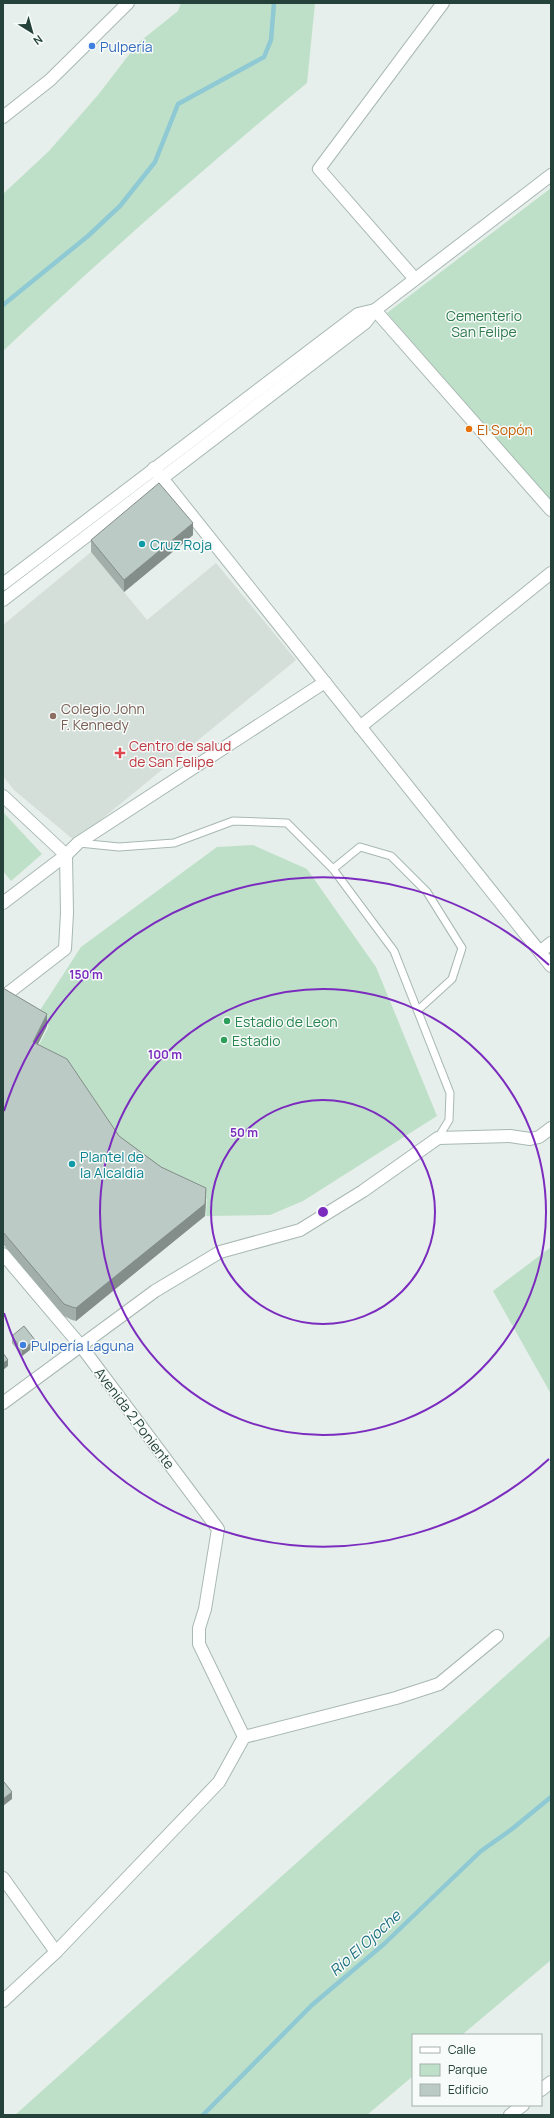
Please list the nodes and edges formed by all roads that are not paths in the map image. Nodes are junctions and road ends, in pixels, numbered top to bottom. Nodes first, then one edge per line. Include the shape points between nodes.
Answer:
1 (128, 3) edge
2 (443, 3) edge
3 (3, 117) edge
4 (551, 175) edge
5 (415, 279) junction
6 (375, 310) junction
7 (154, 468) junction
8 (162, 478) junction
9 (551, 510) edge
10 (551, 573) edge
11 (3, 584) edge
12 (3, 600) edge
13 (325, 682) junction
14 (360, 727) junction
15 (3, 796) edge
16 (78, 843) junction
17 (66, 856) junction
18 (333, 869) junction
19 (3, 903) edge
20 (551, 943) edge
21 (540, 952) junction
22 (551, 966) edge
23 (3, 997) edge
24 (418, 1010) junction
25 (551, 1128) edge
26 (438, 1138) junction
27 (3, 1254) edge
28 (82, 1346) junction
29 (3, 1403) edge
30 (498, 1636) dead end
31 (244, 1737) junction
32 (3, 1878) edge
33 (56, 1952) junction
34 (3, 2001) edge
35 (551, 2082) edge
36 (542, 2089) edge
37 (522, 2106) edge
38 (510, 2115) edge

1 - 3 street via 50,80
2 - 5 street via 319,169
4 - 5 street
5 - 6 street
6 - 7 street via 358,314
6 - 8 street via 365,322
6 - 9 street
7 - 8 street
7 - 11 street
8 - 12 street
8 - 13 street
10 - 14 street
13 - 14 street
13 - 16 street
14 - 21 street
15 - 17 street
16 - 17 street
16 - 18 lane via 119,847 174,843 233,821 287,823
17 - 19 street
17 - 23 street via 65,949
18 - 24 lane via 394,951
18 - 24 lane via 360,846 391,856 427,892 462,948 452,979
20 - 21 street
21 - 22 street
24 - 26 lane via 450,1093 449,1120
25 - 26 street via 539,1137 530,1139 510,1136
26 - 28 street via 364,1190 300,1230 220,1252 155,1291
27 - 28 street, Avenida 2 Poniente
28 - 29 street
28 - 31 street, Avenida 2 Poniente via 218,1529 205,1609 199,1628 199,1644
30 - 31 street via 439,1684 396,1698
31 - 33 street via 219,1782
32 - 33 street
33 - 34 street
35 - 36 street
37 - 38 street

